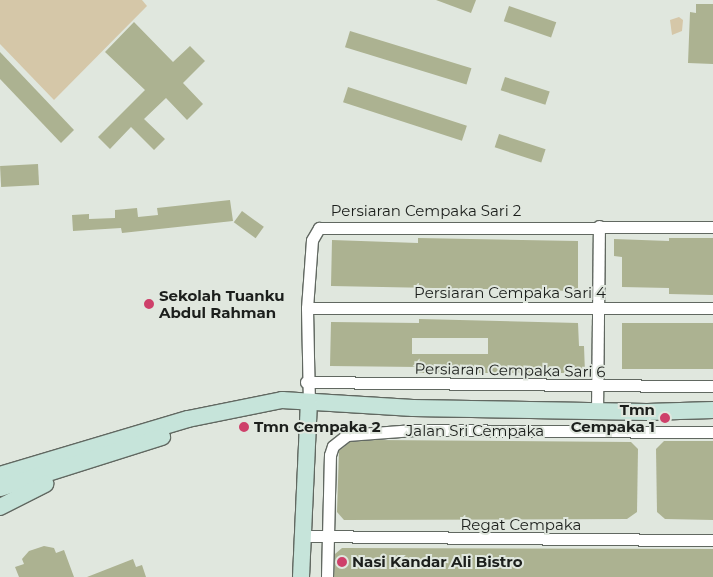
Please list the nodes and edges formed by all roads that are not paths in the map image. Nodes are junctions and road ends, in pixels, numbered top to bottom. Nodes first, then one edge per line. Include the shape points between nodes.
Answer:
1 (599, 226) junction
2 (713, 227) edge
3 (308, 308) junction
4 (599, 308) junction
5 (713, 308) edge
6 (306, 382) junction
7 (597, 386) junction
8 (713, 386) edge
9 (309, 404) junction
10 (413, 408) junction
11 (713, 410) edge
12 (597, 412) junction
13 (647, 412) junction
14 (414, 430) junction
15 (630, 432) junction
16 (661, 432) junction
17 (713, 432) edge
18 (96, 458) junction
19 (0, 475) edge
20 (0, 488) edge
21 (0, 507) edge
22 (304, 536) junction
23 (328, 537) junction
24 (713, 540) edge
25 (302, 577) edge
26 (327, 577) edge

1 - 2 street, Persiaran Cempaka Sari 2
1 - 3 street, Persiaran Cempaka Sari 2 via 327,226 314,233 312,240
1 - 4 street
3 - 4 street, Persiaran Cempaka Sari 4
3 - 6 street, Persiaran Cempaka Sari 2
4 - 5 street, Persiaran Cempaka Sari 4
4 - 7 street
6 - 7 street, Persiaran Cempaka Sari 6
6 - 9 street, Persiaran Cempaka Sari 2
7 - 8 street, Persiaran Cempaka Sari 6
7 - 12 street
9 - 10 street, Jalan Sri Cempaka
9 - 18 street, Jalan Sri Cempaka via 219,420
9 - 19 street, Jalan Sri Cempaka via 291,400 233,408 92,445
9 - 22 street
10 - 12 street, Jalan Sri Cempaka
10 - 14 street
11 - 13 street, Jalan Sri Cempaka
12 - 13 street, Jalan Sri Cempaka
13 - 15 street via 638,427
13 - 16 street via 653,427
14 - 15 street, Jalan Sri Cempaka
14 - 23 street, Jalan Sri Cempaka via 348,435 333,446
15 - 16 street, Jalan Sri Cempaka
16 - 17 street, Jalan Sri Cempaka
18 - 20 street, Jalan Sri Cempaka
18 - 21 street
22 - 23 street, Regat Cempaka
22 - 25 street
23 - 24 street, Regat Cempaka
23 - 26 street

